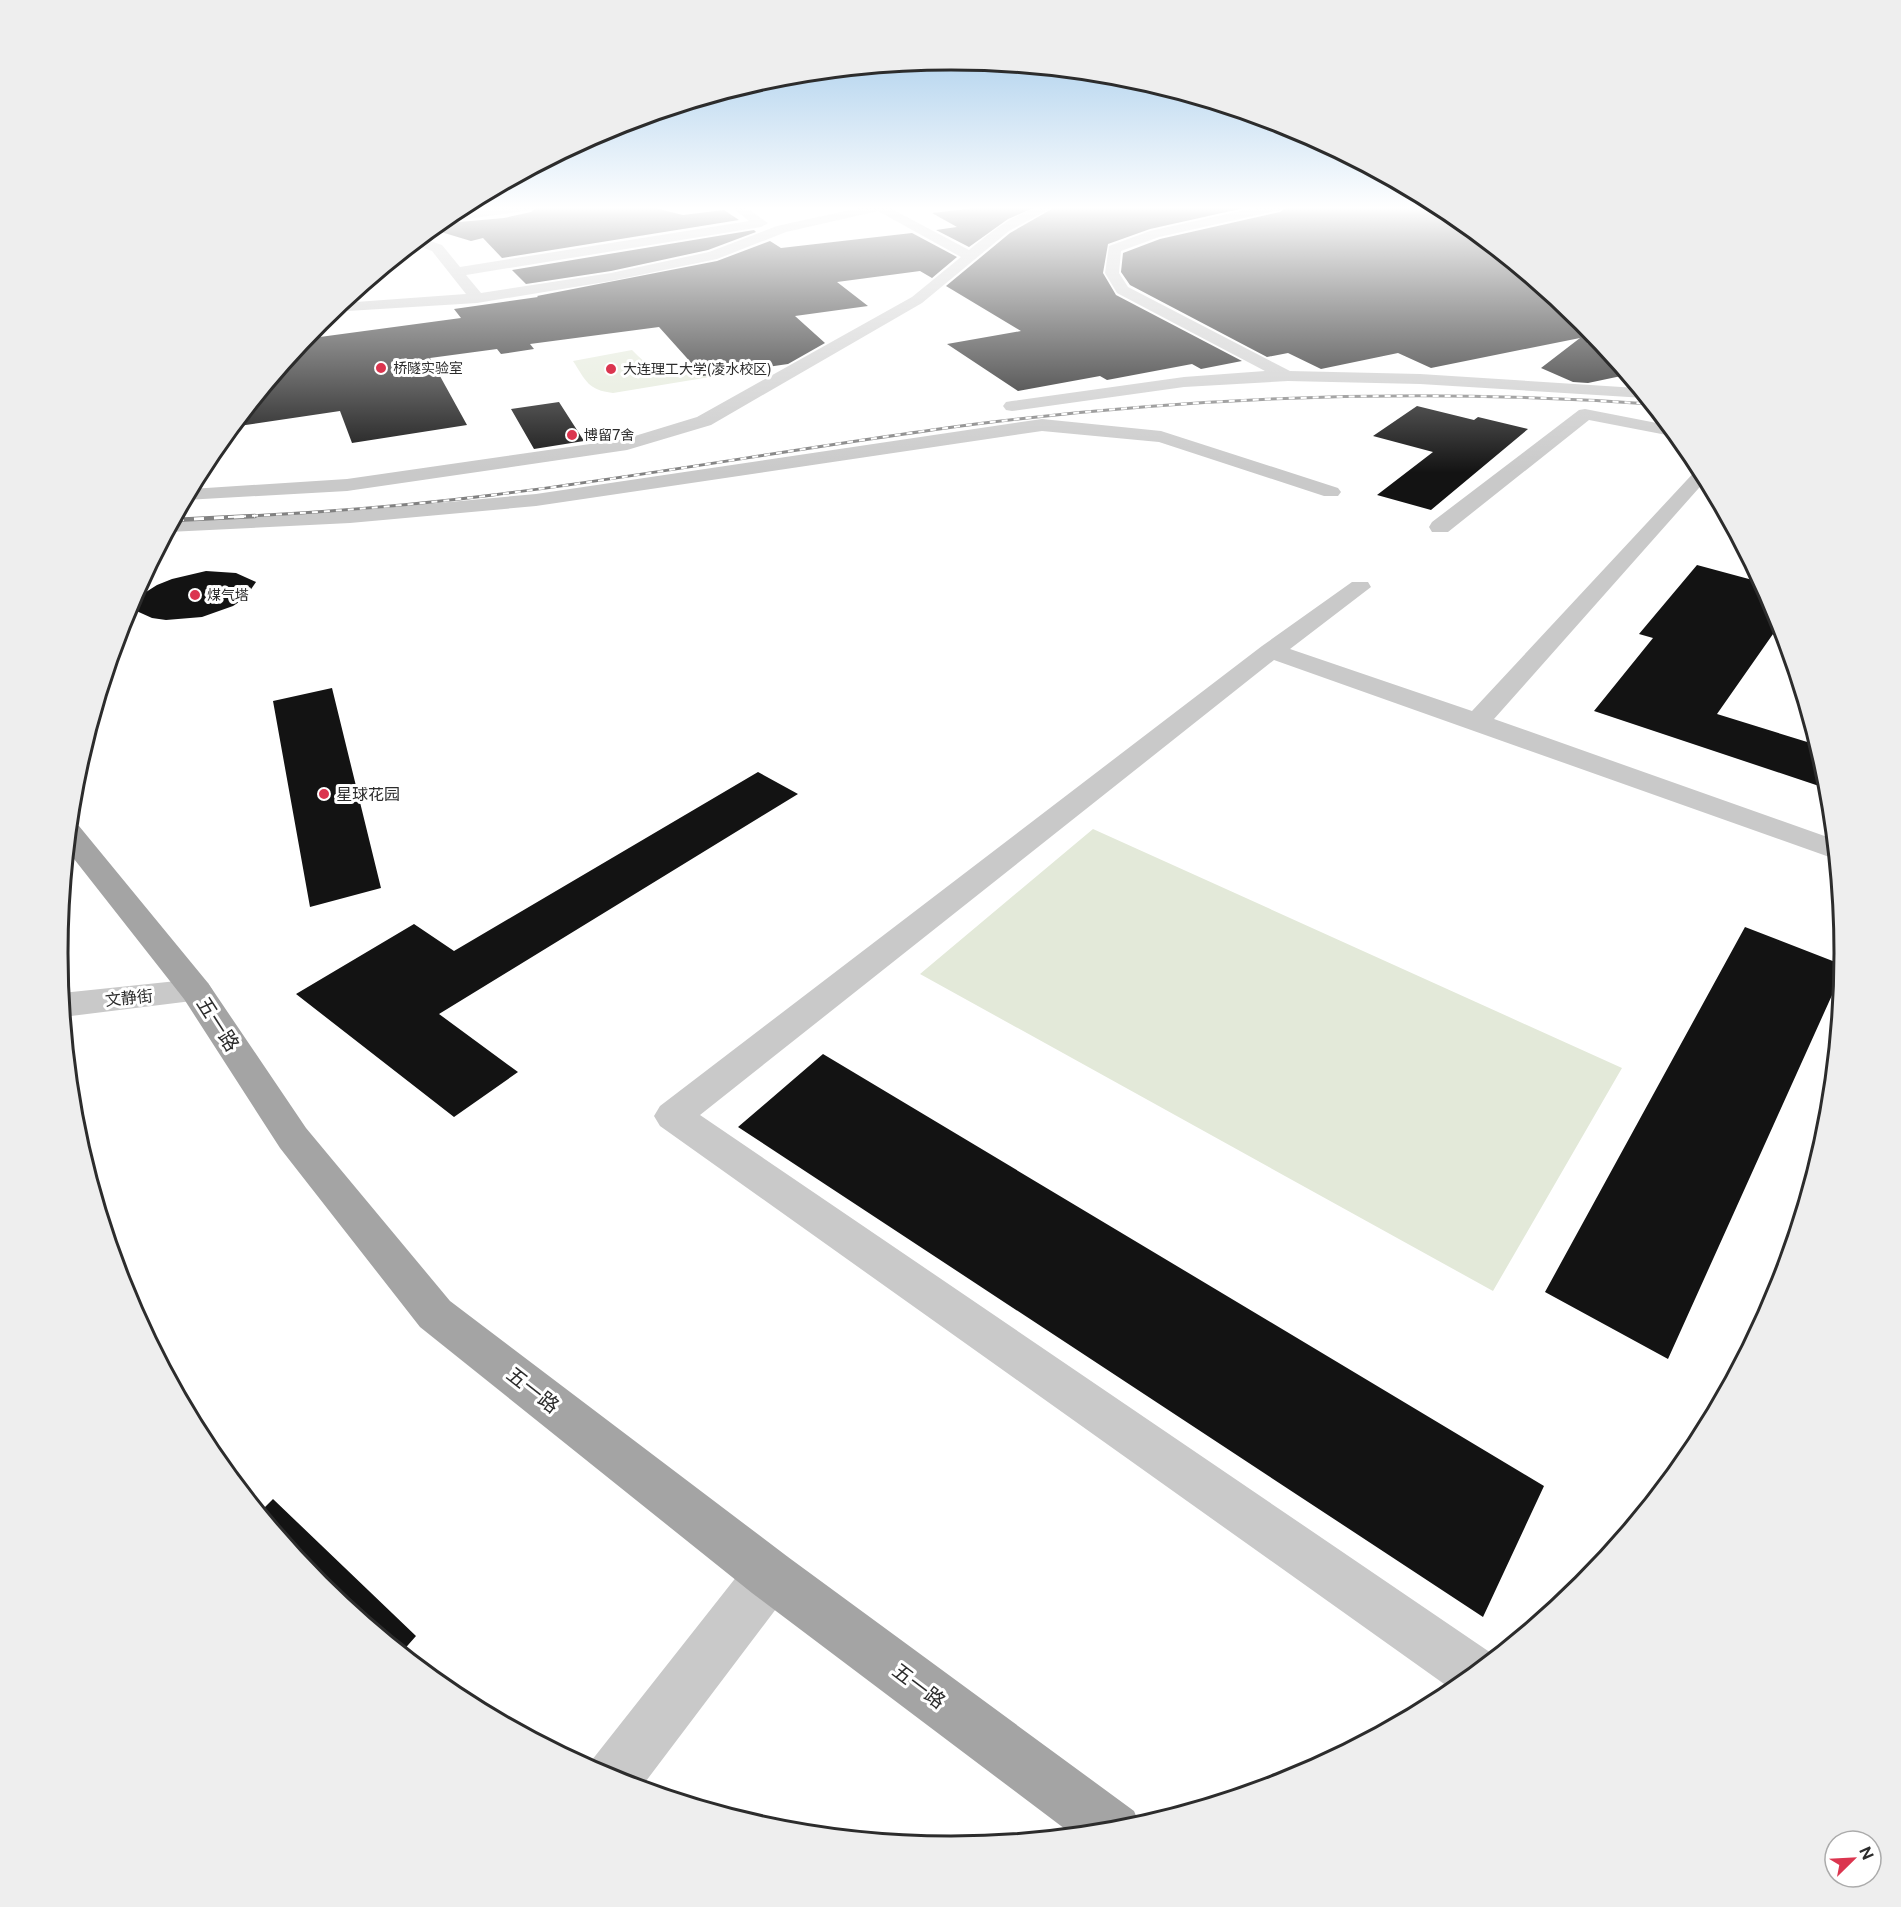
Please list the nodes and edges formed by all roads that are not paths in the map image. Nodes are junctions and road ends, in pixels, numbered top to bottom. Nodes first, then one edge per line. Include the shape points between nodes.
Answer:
1 (475, 295) edge
2 (496, 295) edge
3 (923, 295) edge
4 (1132, 295) edge
5 (477, 298) junction
6 (350, 307) edge
7 (1287, 376) junction
8 (1632, 393) edge
9 (1012, 406) dead end
10 (1661, 429) edge
11 (1695, 480) edge
12 (1331, 492) dead end
13 (197, 494) edge
14 (179, 526) edge
15 (1440, 527) dead end
16 (1360, 587) dead end
17 (1271, 651) junction
18 (1477, 722) junction
19 (75, 839) edge
20 (1827, 847) edge
21 (196, 991) junction
22 (69, 1004) edge
23 (770, 1575) junction
24 (1468, 1669) edge
25 (619, 1771) edge
26 (1103, 1823) edge

1 - 5 street
2 - 5 street
3 - 13 street via 704,421 627,444 347,485
4 - 7 street
5 - 6 street
7 - 8 street
7 - 9 street via 1181,384
10 - 15 street via 1585,414
11 - 18 street
12 - 14 street via 1161,436 1042,425 536,500 350,517
16 - 17 street
17 - 18 street
17 - 24 street via 673,1116
18 - 20 street
19 - 21 main road, 五一路
21 - 22 street, 文静街
21 - 23 main road, 五一路 via 293,1138 435,1314
23 - 25 street
23 - 26 main road, 五一路

